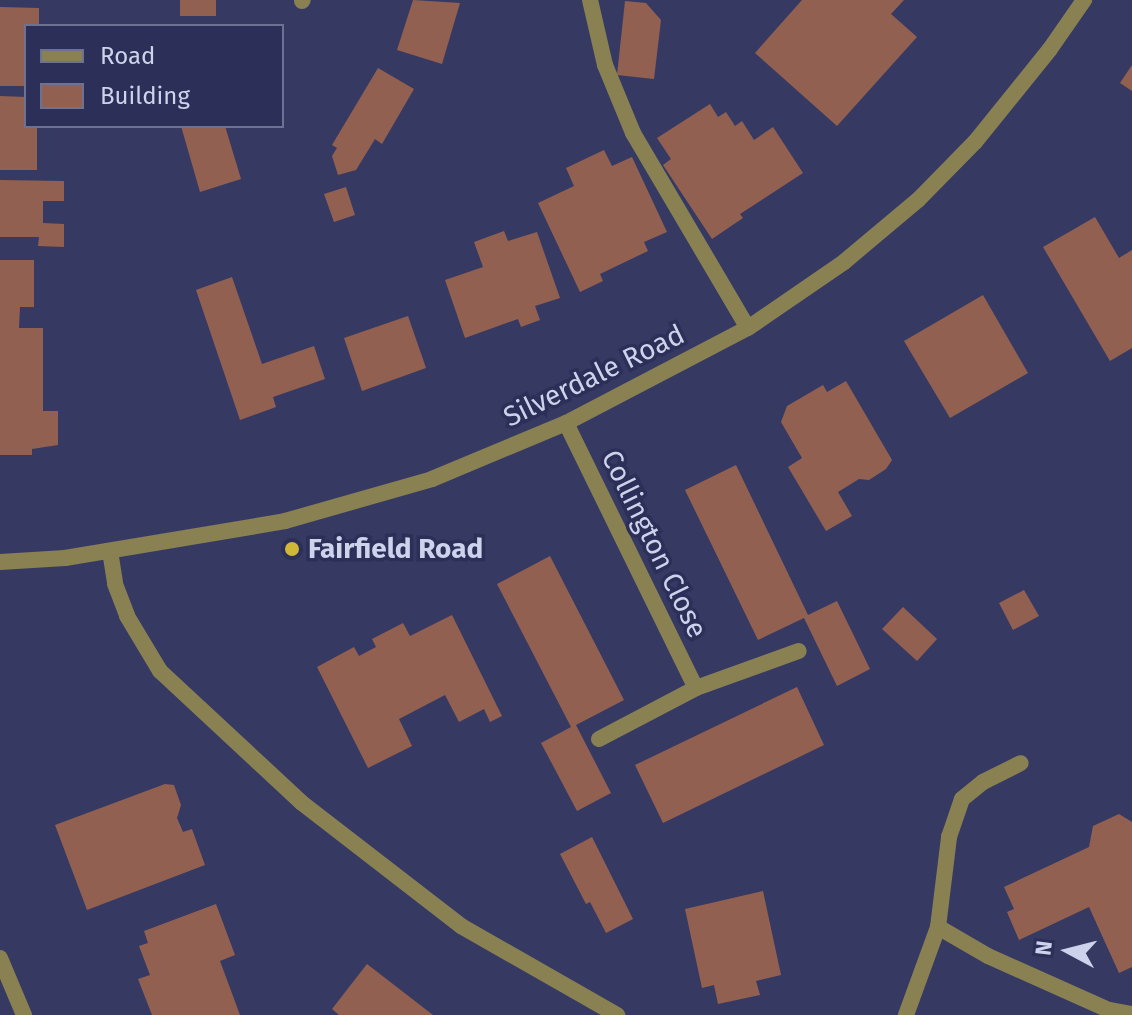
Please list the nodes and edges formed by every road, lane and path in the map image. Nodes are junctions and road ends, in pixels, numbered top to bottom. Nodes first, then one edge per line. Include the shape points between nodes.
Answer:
1 (590, 0) edge
2 (1084, 0) edge
3 (748, 328) junction
4 (566, 423) junction
5 (110, 551) junction
6 (0, 562) edge
7 (799, 651) dead end
8 (696, 688) junction
9 (599, 739) dead end
10 (1021, 763) dead end
11 (938, 927) junction
12 (0, 958) edge
13 (1132, 1014) edge
14 (24, 1015) edge
15 (617, 1015) edge
16 (906, 1015) edge

1 - 3 street via 605,65 633,133
2 - 3 street, Silverdale Road via 975,142 918,200 844,262
3 - 4 street, Silverdale Road
4 - 5 street, Silverdale Road via 432,479 285,521
4 - 8 street, Collington Close
5 - 6 street, Silverdale Road
5 - 15 street via 127,616 160,671 302,803 461,926
7 - 8 street
8 - 9 street
10 - 11 street via 962,799 949,837
11 - 13 street via 988,956 1109,1010
11 - 16 street
12 - 14 street

